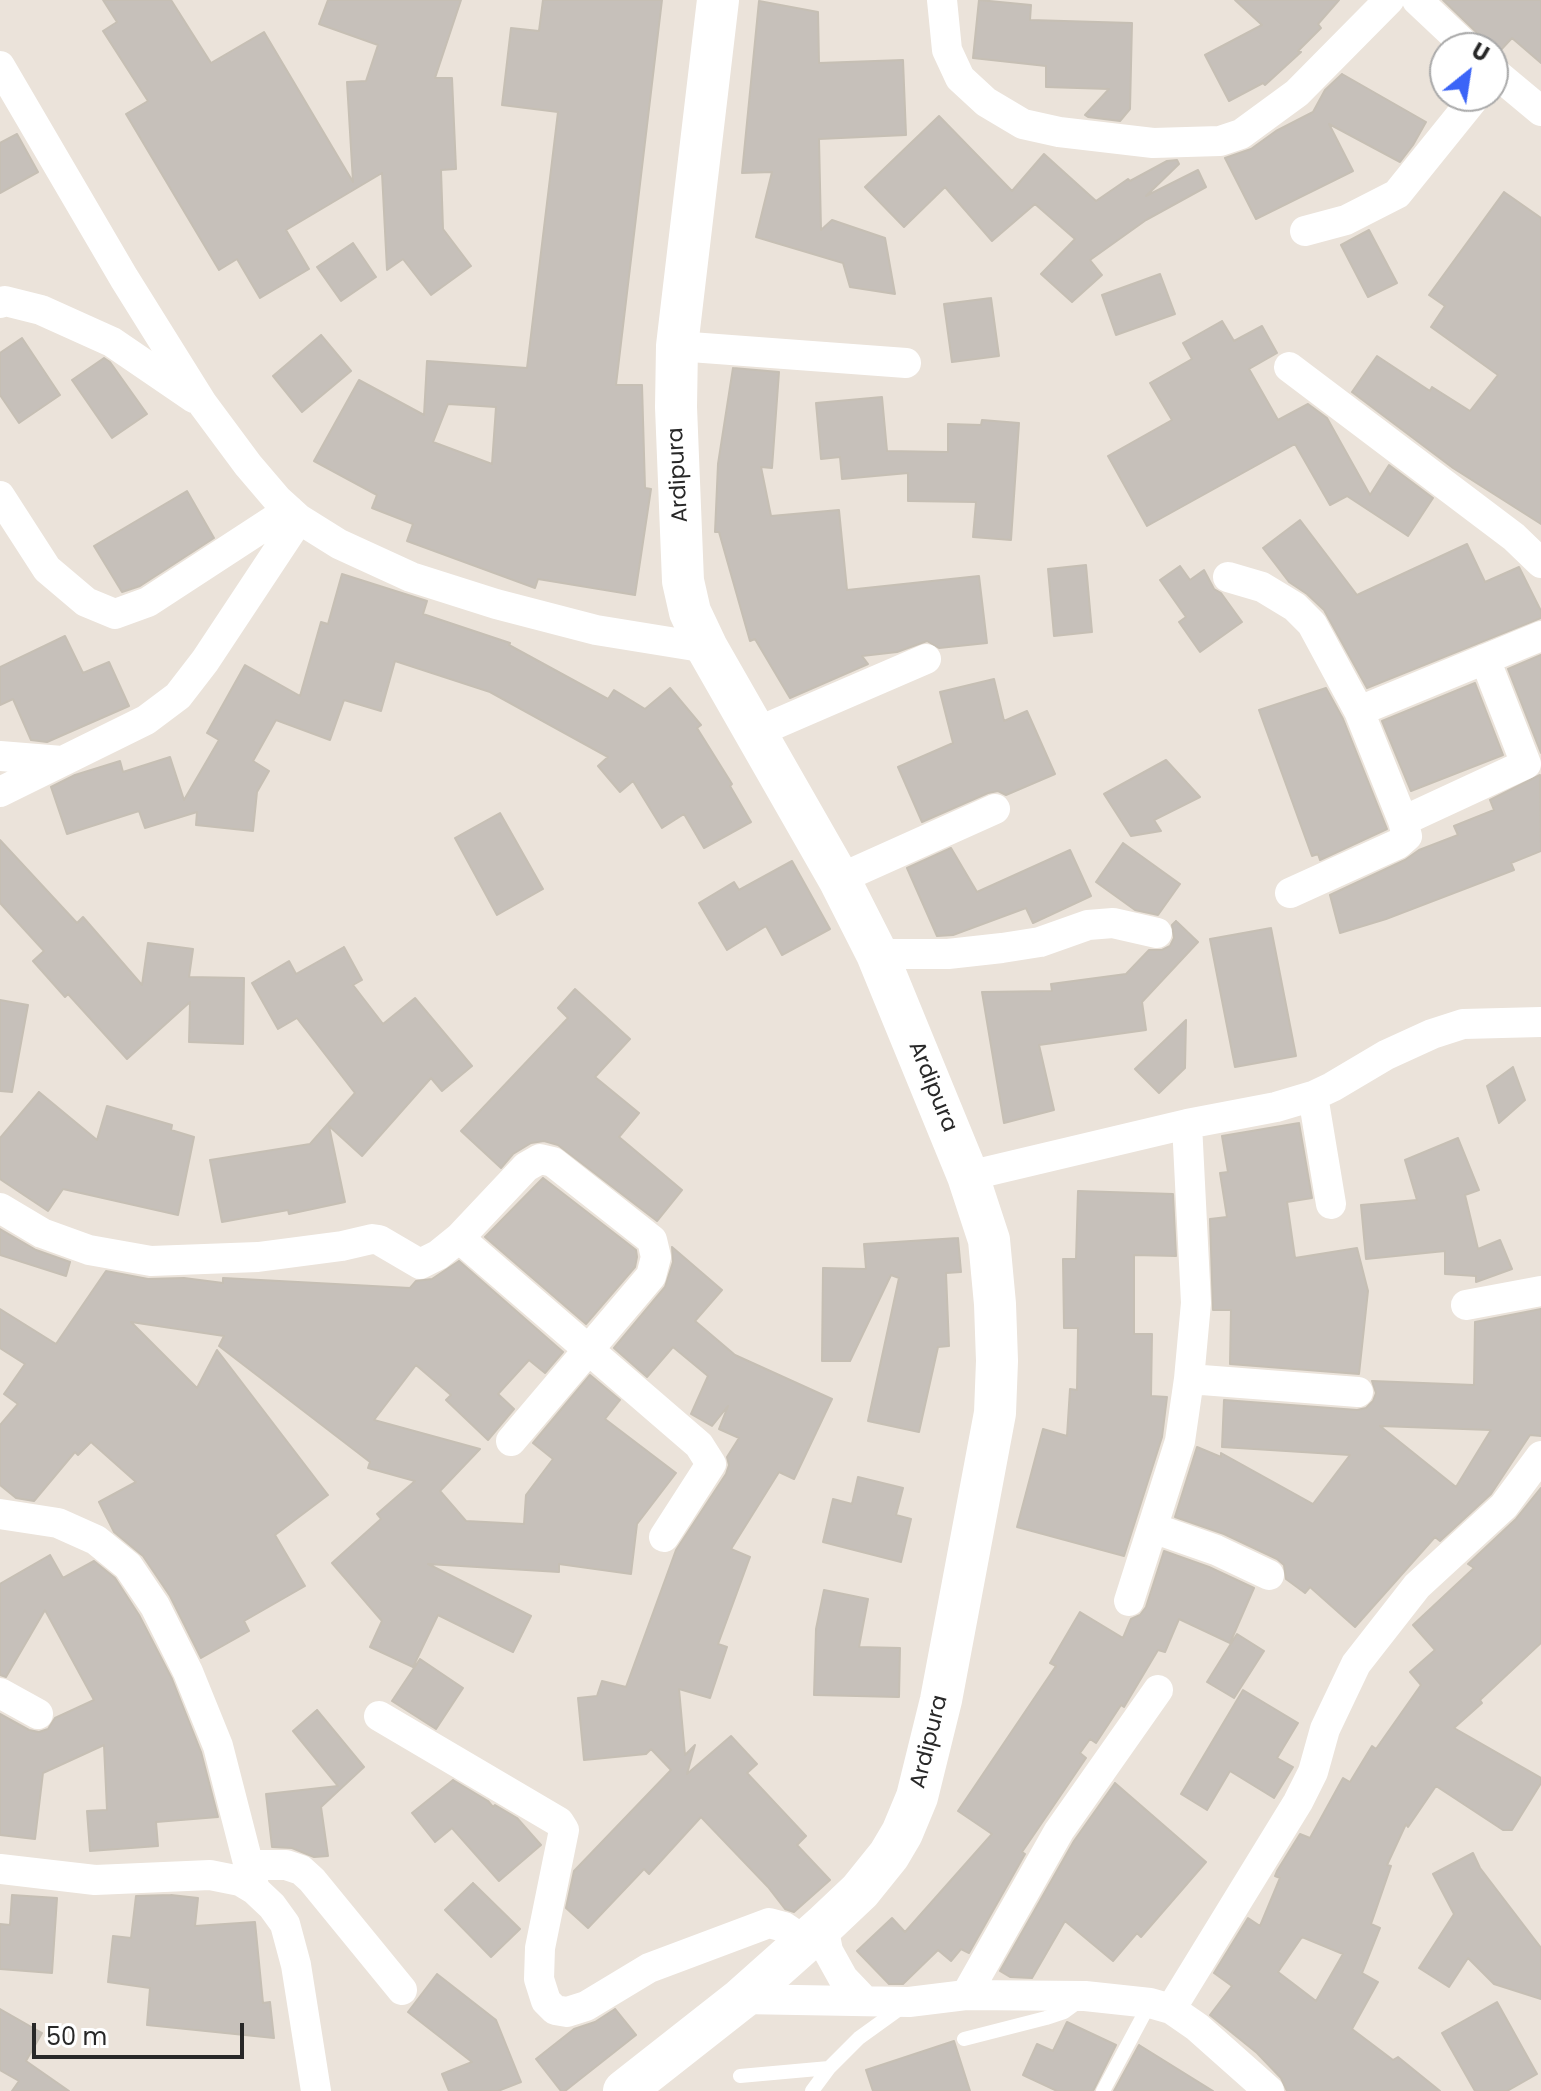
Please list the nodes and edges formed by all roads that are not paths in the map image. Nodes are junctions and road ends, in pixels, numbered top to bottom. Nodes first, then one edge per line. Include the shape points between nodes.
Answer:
1 (718, 0) edge
2 (942, 0) edge
3 (1389, 0) edge
4 (1417, 0) edge
5 (1451, 32) edge
6 (0, 66) edge
7 (1509, 85) edge
8 (1541, 111) edge
9 (1463, 112) edge
10 (1305, 231) dead end
11 (0, 303) edge
12 (677, 346) junction
13 (906, 363) dead end
14 (1289, 367) dead end
15 (202, 403) junction
16 (0, 496) edge
17 (294, 514) junction
18 (1541, 563) edge
19 (1228, 577) dead end
20 (1541, 636) edge
21 (707, 648) junction
22 (926, 659) dead end
23 (1485, 659) junction
24 (1359, 711) junction
25 (757, 732) junction
26 (0, 756) edge
27 (65, 761) junction
28 (0, 792) edge
29 (995, 809) dead end
30 (1403, 821) junction
31 (839, 879) junction
32 (1290, 893) dead end
33 (1157, 933) dead end
34 (877, 954) junction
35 (1541, 1022) edge
36 (1313, 1096) junction
37 (1187, 1124) junction
38 (968, 1176) junction
39 (1331, 1204) dead end
40 (0, 1208) edge
41 (459, 1238) junction
42 (1541, 1291) edge
43 (1466, 1305) dead end
44 (587, 1348) junction
45 (1189, 1379) junction
46 (1358, 1392) dead end
47 (511, 1441) dead end
48 (1541, 1456) edge
49 (0, 1514) edge
50 (1153, 1528) junction
51 (664, 1537) dead end
52 (1269, 1575) dead end
53 (1129, 1601) dead end
54 (1158, 1690) dead end
55 (0, 1693) edge
56 (38, 1714) dead end
57 (379, 1716) dead end
58 (0, 1869) edge
59 (253, 1878) junction
60 (814, 1934) junction
61 (402, 1990) dead end
62 (966, 1995) junction
63 (1085, 1996) junction
64 (741, 1999) junction
65 (865, 2001) junction
66 (909, 2002) junction
67 (1160, 2006) junction
68 (964, 2039) dead end
69 (829, 2068) junction
70 (740, 2076) dead end
71 (316, 2091) edge
72 (624, 2091) edge
73 (812, 2091) edge
74 (1103, 2091) edge
75 (1269, 2091) edge

1 - 12 street, Ardipura
2 - 3 street via 947,50 960,78 986,102 1023,124 1153,143 1220,141 1241,134 1297,93
4 - 5 street
6 - 15 street
7 - 8 street
9 - 10 street via 1397,194 1346,220
11 - 15 street via 41,310 112,342
12 - 13 street
12 - 21 street, Ardipura via 683,581
14 - 18 street
15 - 17 street via 248,465
16 - 17 street via 47,569 86,602 115,614 161,594
17 - 21 street via 339,544 411,577 596,630
17 - 27 street via 178,696 146,720
19 - 24 street via 1262,587 1312,624
20 - 23 street
21 - 25 street, Ardipura
22 - 25 street
23 - 24 street
23 - 30 street via 1526,764
24 - 30 street
25 - 31 street, Ardipura
26 - 27 street
27 - 28 street
29 - 31 street
30 - 32 street via 1407,836 1398,844
31 - 34 street, Ardipura
33 - 34 street via 1113,923 1002,948
34 - 38 street, Ardipura
35 - 36 street via 1463,1024 1432,1034
36 - 37 street
36 - 39 street
37 - 38 street
37 - 45 street via 1196,1303
38 - 60 street, Ardipura via 989,1240 997,1361 995,1413 950,1653 927,1763 902,1833 860,1891
40 - 41 street via 42,1233 89,1250 151,1261 258,1257 372,1239 420,1264
41 - 44 street
41 - 44 street via 515,1177 540,1159 570,1173 652,1240 656,1257 651,1276
42 - 43 street
44 - 47 street
44 - 51 street via 699,1445 711,1464
45 - 46 street
45 - 50 street via 1180,1441
48 - 67 street via 1504,1506 1417,1586 1356,1664 1298,1802
49 - 59 street via 74,1529 128,1566 155,1606 218,1746
50 - 52 street
50 - 53 street
54 - 62 street via 1059,1831
55 - 56 street
57 - 60 street via 559,1822 564,1830 540,1948 539,1979 555,2010 586,2006 649,1968 769,1923
58 - 59 street via 95,1880
59 - 61 street via 286,1865 301,1870
59 - 71 street via 285,1924
60 - 64 street, Ardipura
60 - 65 street
62 - 63 street
62 - 66 street
63 - 67 street
63 - 68 lane via 1064,2012
64 - 65 street
64 - 72 street, Ardipura
65 - 66 street
66 - 69 lane via 859,2038
67 - 74 lane
67 - 75 street via 1197,2027
69 - 70 lane
69 - 73 lane

